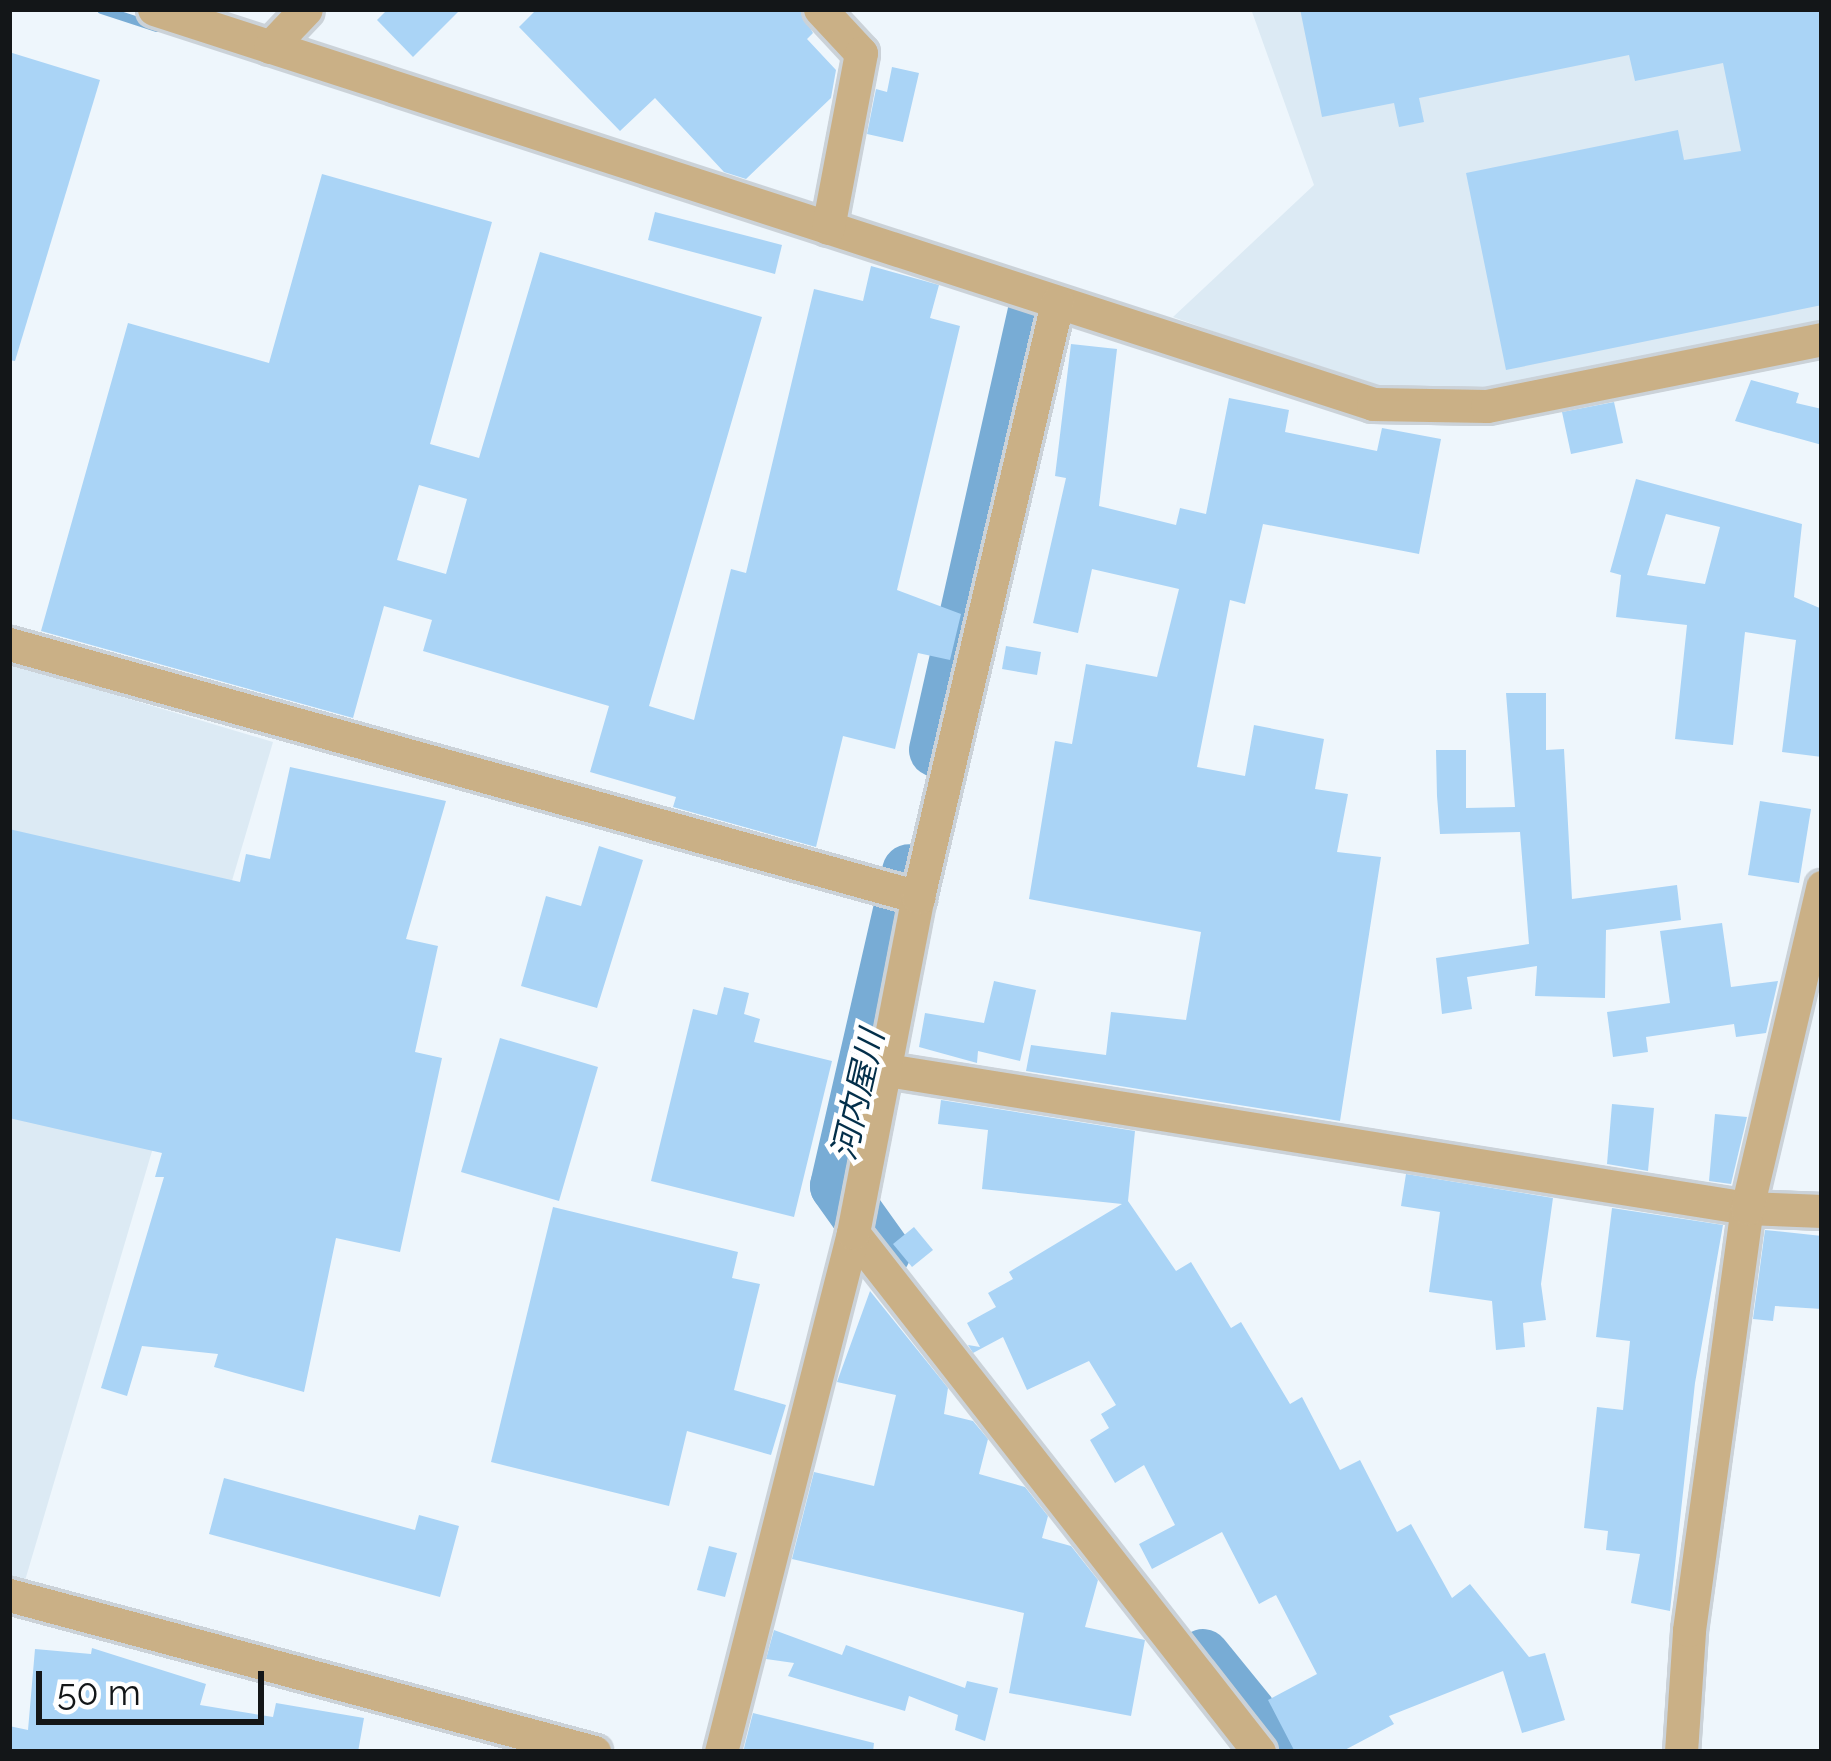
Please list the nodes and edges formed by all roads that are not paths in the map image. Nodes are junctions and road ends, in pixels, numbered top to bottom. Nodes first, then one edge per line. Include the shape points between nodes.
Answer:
1 (154, 9) edge
2 (306, 9) edge
3 (820, 9) edge
4 (271, 47) junction
5 (828, 228) junction
6 (1057, 303) junction
7 (1822, 339) edge
8 (9, 644) edge
9 (1822, 887) edge
10 (918, 897) junction
11 (886, 1070) junction
12 (1747, 1208) junction
13 (1822, 1211) edge
14 (854, 1233) junction
15 (9, 1595) edge
16 (594, 1752) edge
17 (721, 1752) edge
18 (1259, 1752) edge
19 (1681, 1752) edge

1 - 4 street
2 - 4 street
3 - 5 street via 861,53
4 - 5 street
5 - 6 street
6 - 7 street via 1348,399 1417,410 1487,406
6 - 10 street
8 - 10 street
9 - 12 street
10 - 11 street
11 - 12 street
11 - 14 street
12 - 13 street
12 - 19 street via 1689,1630
14 - 17 street
14 - 18 street
15 - 16 street

